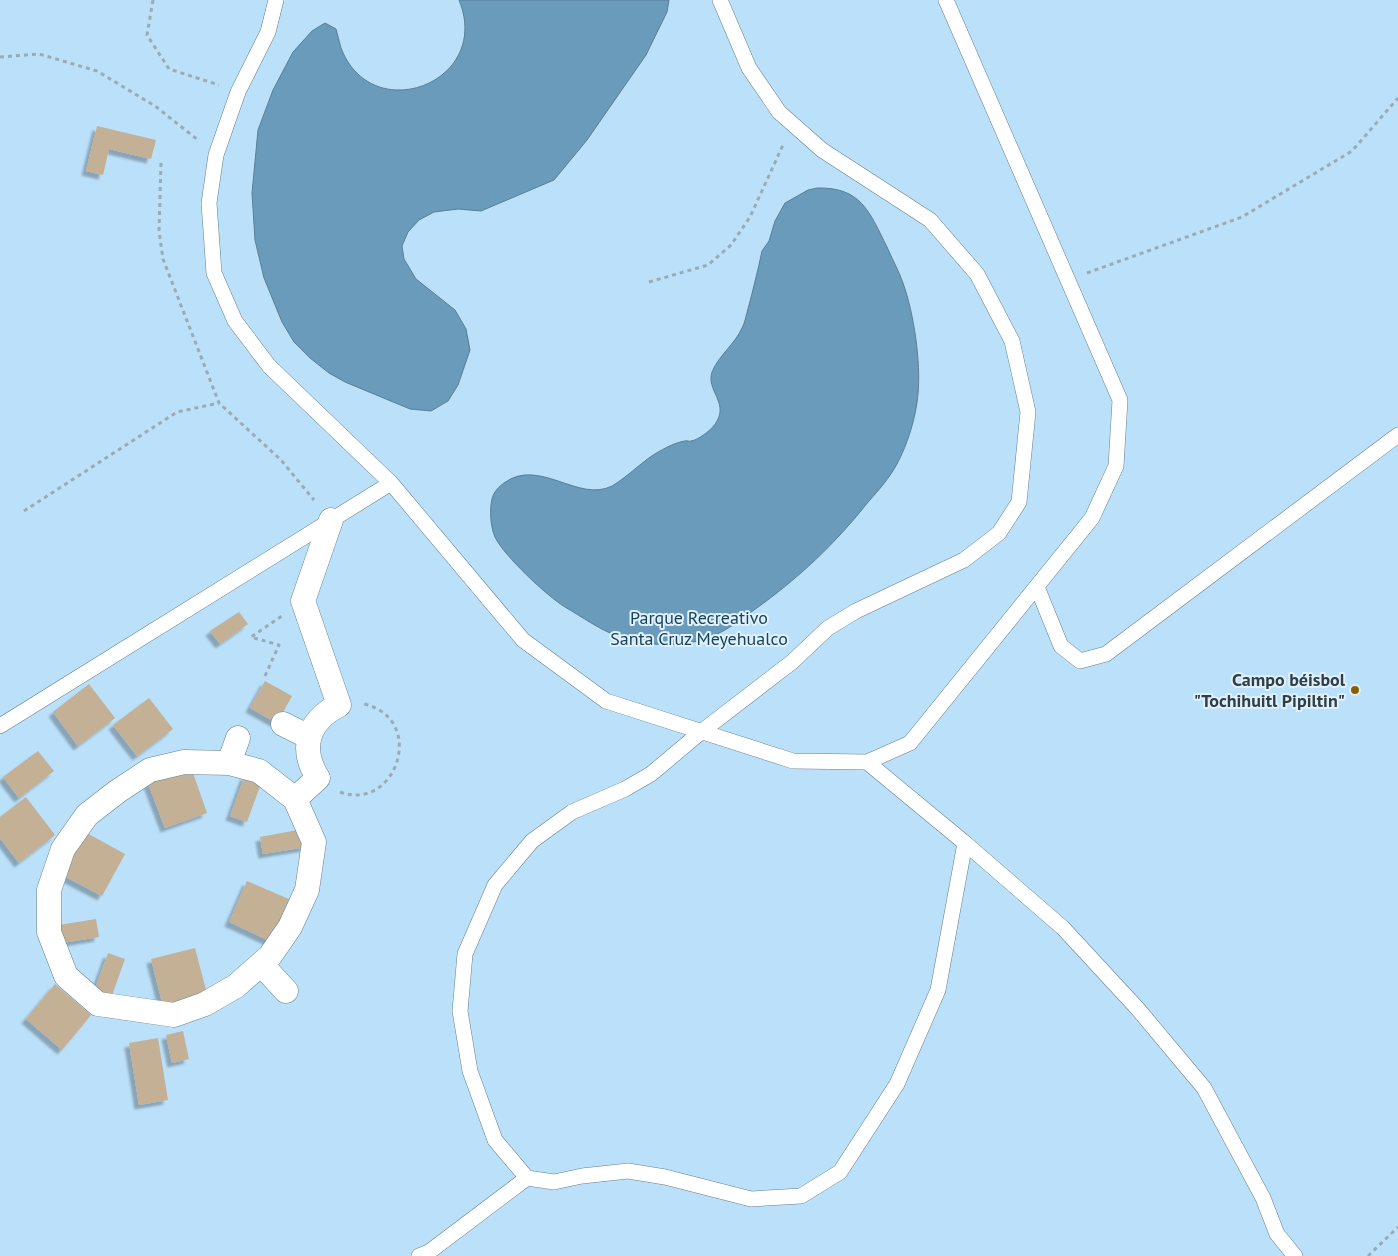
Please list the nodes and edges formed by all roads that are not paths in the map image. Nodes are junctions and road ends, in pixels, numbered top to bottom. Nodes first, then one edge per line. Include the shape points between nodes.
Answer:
1 (276, 0) edge
2 (720, 0) edge
3 (946, 0) edge
4 (1398, 435) edge
5 (391, 482) junction
6 (331, 520) junction
7 (1037, 587) junction
8 (282, 724) dead end
9 (0, 726) edge
10 (701, 732) junction
11 (309, 736) junction
12 (238, 738) dead end
13 (867, 762) junction
14 (229, 763) junction
15 (294, 799) junction
16 (965, 843) junction
17 (261, 964) junction
18 (286, 991) dead end
19 (527, 1178) junction
20 (419, 1256) edge
21 (1295, 1256) edge

1 - 5 lane via 268,32 238,92 216,155 209,203 214,273 235,321 269,366
2 - 10 lane via 749,68 779,112 822,150 930,220 977,274 1012,341 1028,412 1019,502 999,533 964,560 856,611 828,628 792,662
3 - 7 lane via 1120,400 1116,466 1092,518
4 - 7 lane via 1106,654 1080,661 1061,646
5 - 6 lane
5 - 10 lane via 524,640 606,701
6 - 9 lane
6 - 11 street via 303,601 339,705 322,716
7 - 13 lane via 910,743
8 - 11 street
10 - 13 lane via 793,761
10 - 19 lane via 652,774 572,812 532,841 495,885 465,954 460,1011 470,1071 495,1140
11 - 15 street via 308,759 318,778
12 - 14 street
13 - 16 lane
14 - 15 street via 259,771
14 - 17 street via 184,762 150,770 87,815 64,849 49,890 49,932 66,976 98,1004 161,1021 205,1004 236,986
15 - 17 street via 314,842 307,890 290,927
16 - 19 lane via 938,990 897,1084 840,1172 801,1196 751,1199 666,1177 628,1172 554,1182
16 - 21 lane via 1063,928 1137,1008 1204,1088 1263,1198 1277,1234
17 - 18 street
19 - 20 lane via 429,1252

